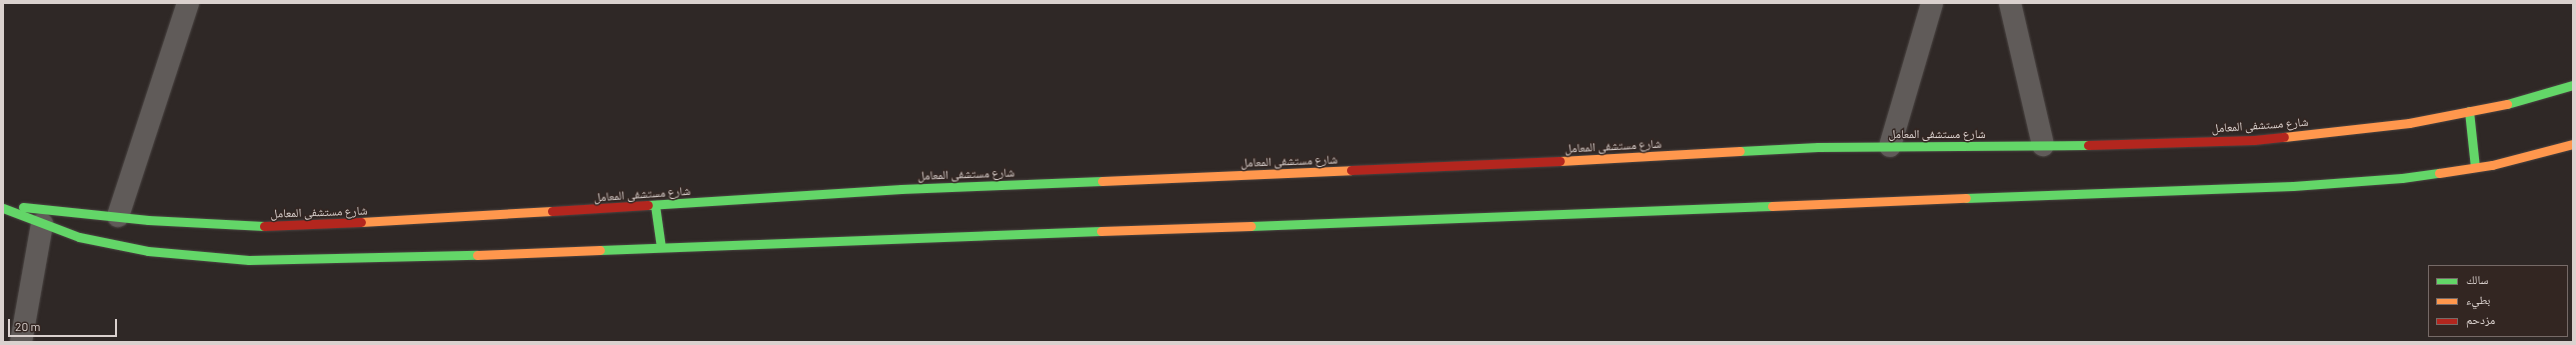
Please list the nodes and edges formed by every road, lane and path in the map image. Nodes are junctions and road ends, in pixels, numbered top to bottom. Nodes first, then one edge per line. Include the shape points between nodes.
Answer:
1 (188, 3) edge
2 (1932, 3) edge
3 (2010, 3) edge
4 (2573, 85) edge
5 (2469, 111) junction
6 (2573, 144) edge
7 (2043, 145) junction
8 (1890, 146) junction
9 (2474, 167) junction
10 (3, 204) edge
11 (655, 205) junction
12 (3, 208) edge
13 (118, 216) junction
14 (42, 224) junction
15 (661, 247) junction
16 (21, 342) edge

1 - 13 street
2 - 8 street
3 - 7 street
4 - 5 main road, شارع مستشفى المعامل via 2520,102
5 - 7 main road, شارع مستشفى المعامل via 2409,123 2254,140
5 - 9 main road
6 - 9 main road via 2492,165
7 - 8 main road, شارع مستشفى المعامل
8 - 11 main road, شارع مستشفى المعامل via 1818,147 1544,162 909,189
9 - 15 main road via 2402,178 2293,186
10 - 13 main road, شارع مستشفى المعامل
11 - 13 main road, شارع مستشفى المعامل via 401,221 251,226
11 - 15 main road
12 - 14 main road
14 - 15 main road via 79,237 148,251 249,260 425,257
14 - 16 street

